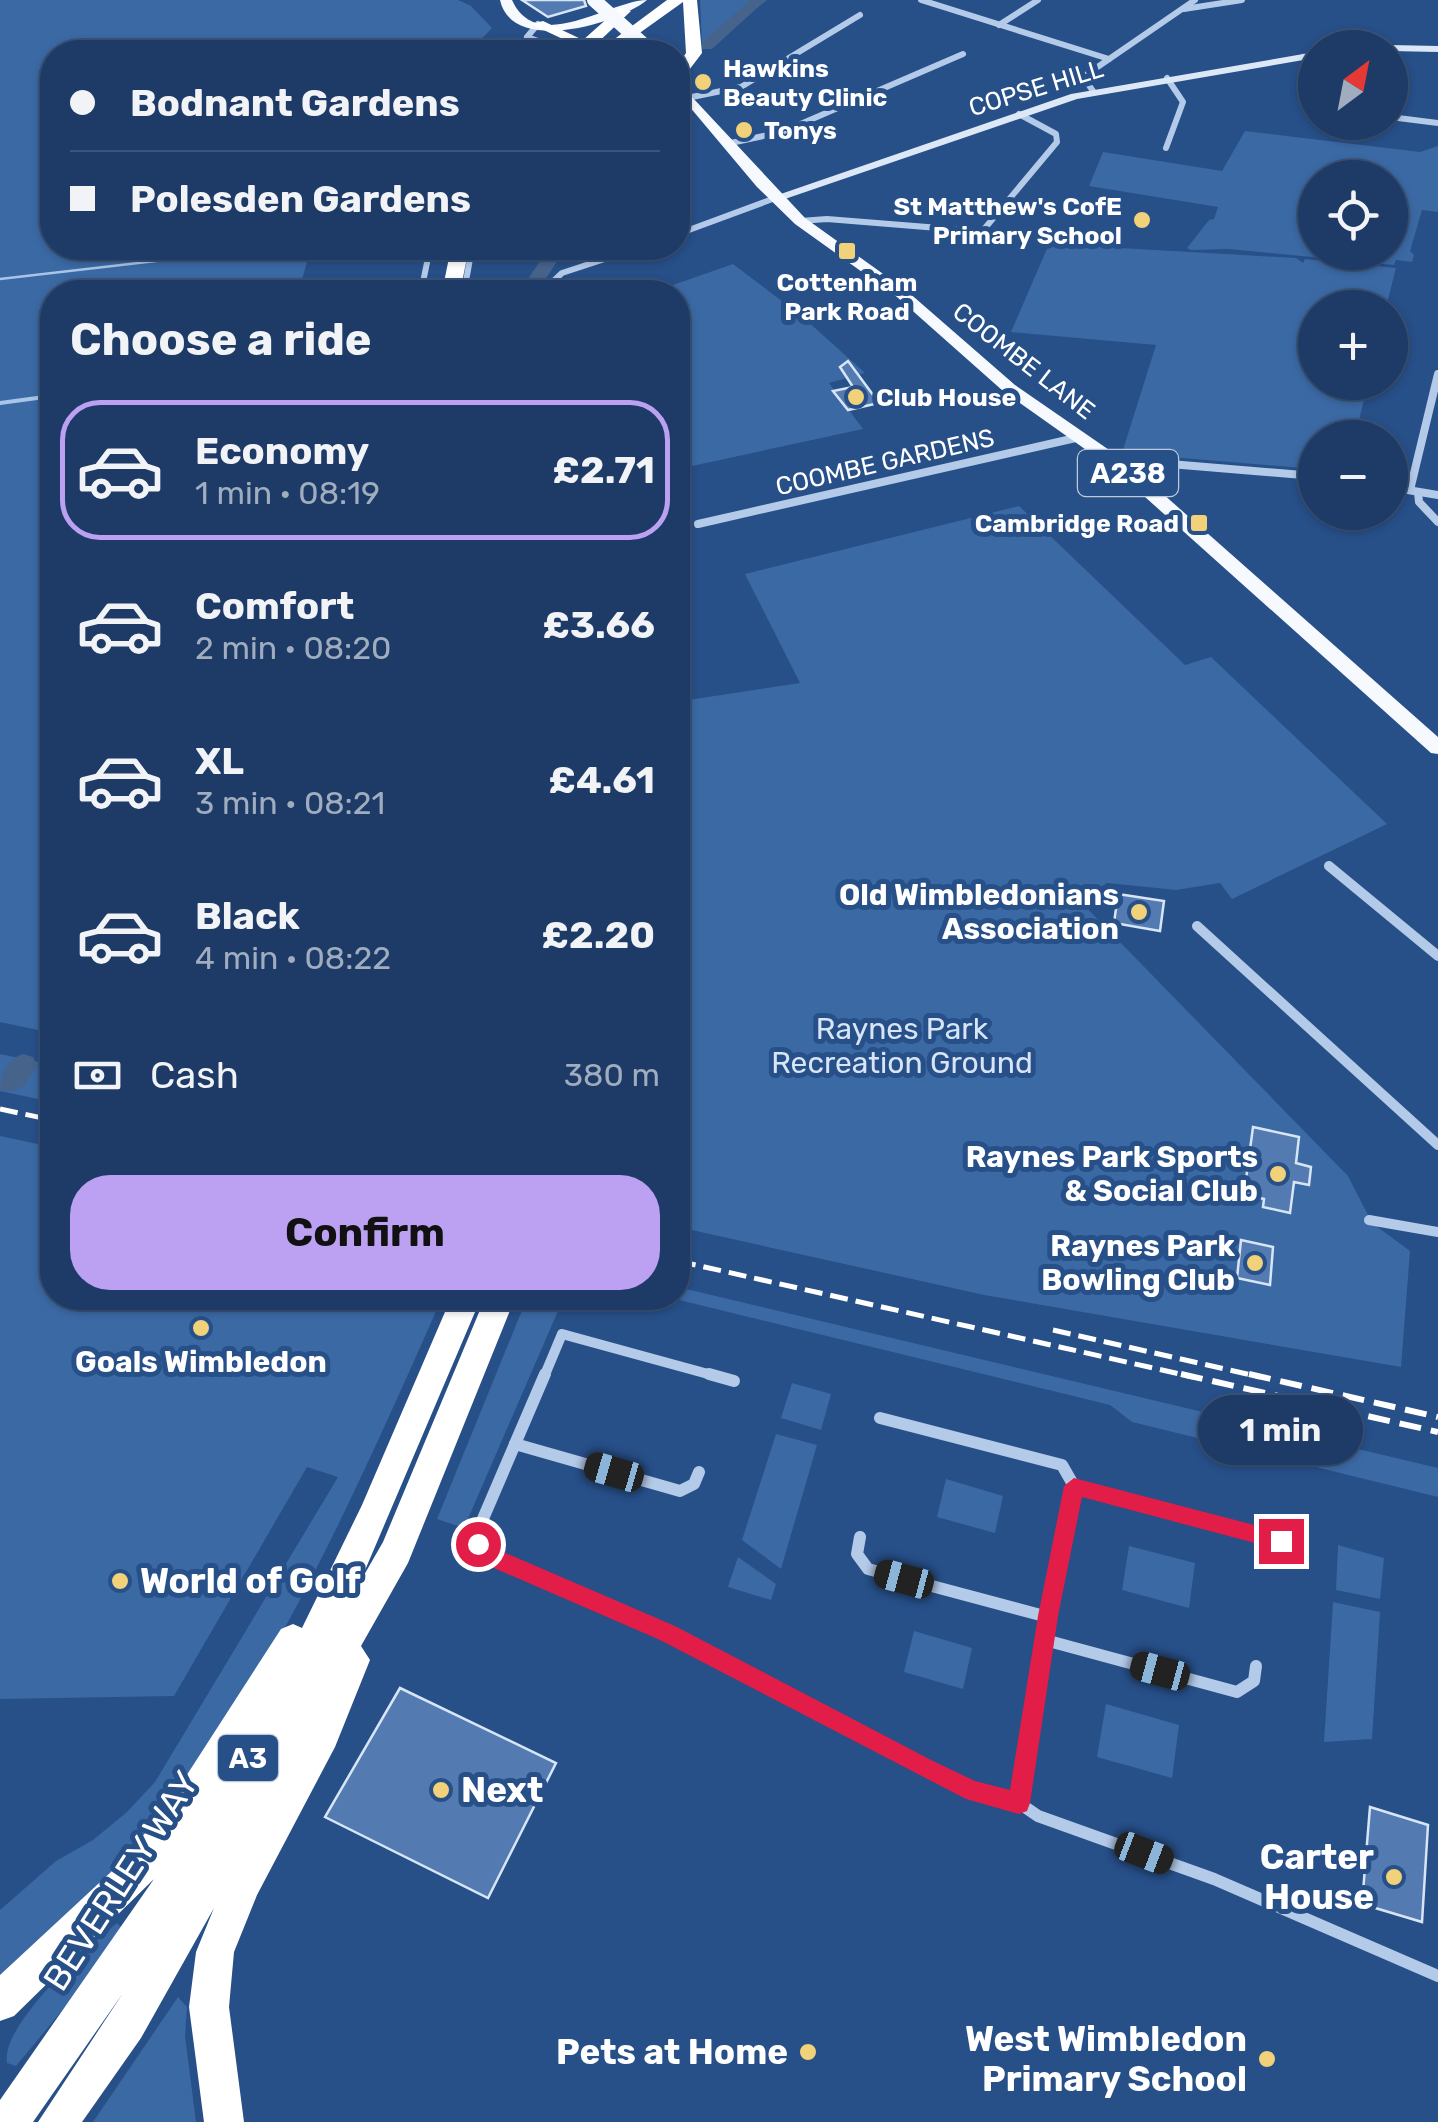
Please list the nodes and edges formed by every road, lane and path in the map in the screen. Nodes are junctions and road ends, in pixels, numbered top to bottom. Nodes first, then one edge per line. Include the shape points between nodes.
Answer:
1 (506, 0) edge
2 (594, 0) edge
3 (641, 0) edge
4 (656, 0) edge
5 (676, 0) edge
6 (690, 0) edge
7 (921, 0) edge
8 (1038, 0) edge
9 (1195, 0) edge
10 (1242, 0) edge
11 (1183, 9) junction
12 (624, 11) junction
13 (860, 15) dead end
14 (538, 24) junction
15 (998, 24) junction
16 (576, 40) edge
17 (596, 40) edge
18 (600, 40) edge
19 (607, 40) edge
20 (640, 40) edge
21 (1408, 48) edge
22 (1438, 49) edge
23 (962, 54) dead end
24 (1298, 58) edge
25 (1109, 59) junction
26 (690, 60) edge
27 (1167, 78) junction
28 (1094, 90) junction
29 (690, 93) edge
30 (690, 104) edge
31 (1019, 114) junction
32 (1408, 119) edge
33 (1438, 123) edge
34 (726, 144) junction
35 (1166, 148) dead end
36 (778, 197) junction
37 (800, 221) junction
38 (690, 230) edge
39 (980, 234) junction
40 (1088, 240) dead end
41 (600, 260) edge
42 (551, 280) edge
43 (1438, 374) edge
44 (1080, 437) junction
45 (1122, 467) junction
46 (1298, 475) edge
47 (1408, 490) edge
48 (1414, 491) junction
49 (1438, 495) edge
50 (1438, 522) edge
51 (698, 524) dead end
52 (1438, 748) edge
53 (1329, 866) dead end
54 (1197, 926) dead end
55 (1438, 956) edge
56 (1438, 1145) edge
57 (1369, 1220) dead end
58 (1438, 1232) edge
59 (461, 1310) edge
60 (495, 1310) edge
61 (734, 1381) dead end
62 (880, 1418) dead end
63 (515, 1444) junction
64 (699, 1472) dead end
65 (1074, 1486) junction
66 (378, 1504) junction
67 (860, 1537) dead end
68 (1281, 1541) dead end
69 (396, 1552) junction
70 (1048, 1616) junction
71 (1044, 1640) junction
72 (1256, 1666) dead end
73 (1019, 1803) junction
74 (1438, 1976) edge
75 (0, 2002) edge
76 (229, 2114) edge
77 (9, 2122) edge
78 (58, 2122) edge

1 - 14 main road via 512,14
2 - 20 main road, bridge
3 - 12 main road
4 - 18 highway
5 - 19 highway
6 - 26 highway
7 - 15 street
8 - 15 street
9 - 11 street
10 - 11 street
11 - 25 street
12 - 14 main road via 596,23
12 - 17 highway
13 - 29 street via 741,87
14 - 16 highway
15 - 25 street
21 - 22 street
23 - 34 street via 774,135
24 - 27 street, COPSE HILL
25 - 28 street via 1082,80
27 - 28 street, COPSE HILL
27 - 35 street via 1184,102
28 - 31 street, COPSE HILL
30 - 34 main road, COOMBE LANE / A238
31 - 36 street, COPSE HILL
31 - 39 street via 1056,134 1057,142
32 - 33 street
34 - 36 main road, COOMBE LANE / A238
36 - 37 main road, COOMBE LANE / A238
36 - 38 street
37 - 39 street
37 - 44 main road, COOMBE LANE / A238
39 - 40 street
41 - 42 street
43 - 48 street
44 - 45 main road, COOMBE LANE / A238
44 - 51 street, COOMBE GARDENS
45 - 46 street via 1146,462
45 - 52 main road, COOMBE LANE / A238
47 - 48 street
48 - 49 street
48 - 50 street
53 - 55 street
54 - 56 street
57 - 58 street
59 - 66 highway, BEVERLEY WAY / A3
60 - 69 highway, A3
61 - 63 street via 562,1334
62 - 65 street via 1062,1465
63 - 64 street via 680,1490 694,1484
63 - 73 street via 479,1528 478,1544 494,1558 668,1633 925,1769
65 - 68 street
65 - 70 street
66 - 75 highway via 174,1828
66 - 77 highway, BEVERLEY WAY / A3 via 313,1643 220,1808
67 - 70 street via 857,1554 868,1570
69 - 76 highway via 322,1734 221,1934 208,2007
69 - 78 highway, A3 via 127,2024
70 - 71 street
71 - 72 street via 1237,1692 1254,1681
71 - 73 street
73 - 74 street

